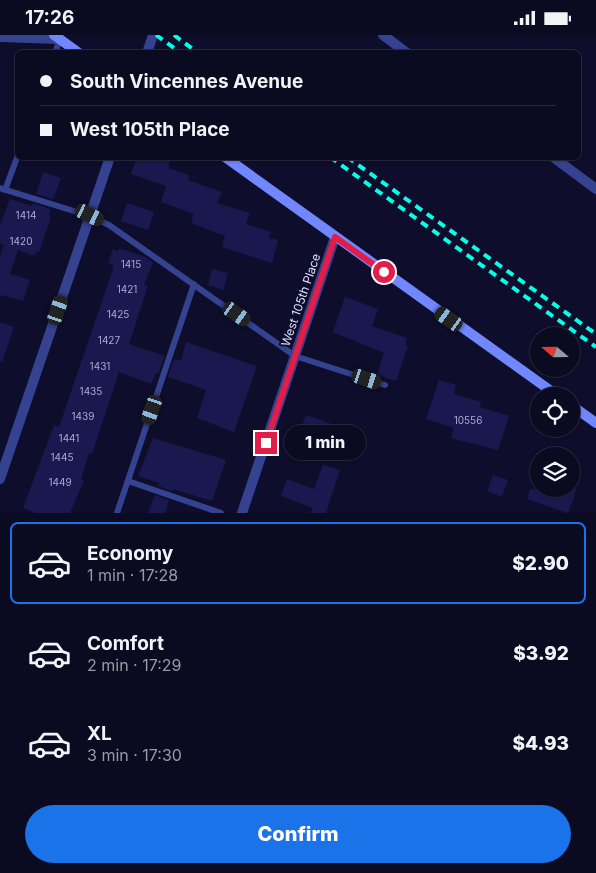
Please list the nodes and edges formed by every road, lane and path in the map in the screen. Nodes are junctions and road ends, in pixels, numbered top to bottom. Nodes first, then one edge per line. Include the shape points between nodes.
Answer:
1 (153, 35) edge
2 (383, 35) edge
3 (0, 37) edge
4 (57, 37) edge
5 (55, 50) edge
6 (75, 50) edge
7 (148, 50) edge
8 (403, 50) edge
9 (16, 160) edge
10 (109, 160) edge
11 (229, 160) edge
12 (557, 160) edge
13 (2, 189) edge
14 (596, 189) edge
15 (90, 215) junction
16 (335, 237) junction
17 (194, 285) junction
18 (295, 355) junction
19 (385, 385) dead end
20 (545, 387) edge
21 (580, 411) edge
22 (596, 423) edge
23 (0, 479) edge
24 (128, 481) junction
25 (117, 513) edge
26 (221, 513) edge
27 (242, 513) edge

1 - 7 street
2 - 8 street
3 - 4 street
4 - 5 lane
4 - 6 main road
9 - 13 lane
10 - 15 street
11 - 16 main road
12 - 14 street
13 - 15 lane
15 - 17 lane
15 - 23 street
16 - 18 street, West 105th Place
16 - 20 main road
17 - 18 lane
17 - 24 lane
18 - 19 lane
18 - 27 street, West 105th Place
21 - 22 main road
24 - 25 lane
24 - 26 lane

